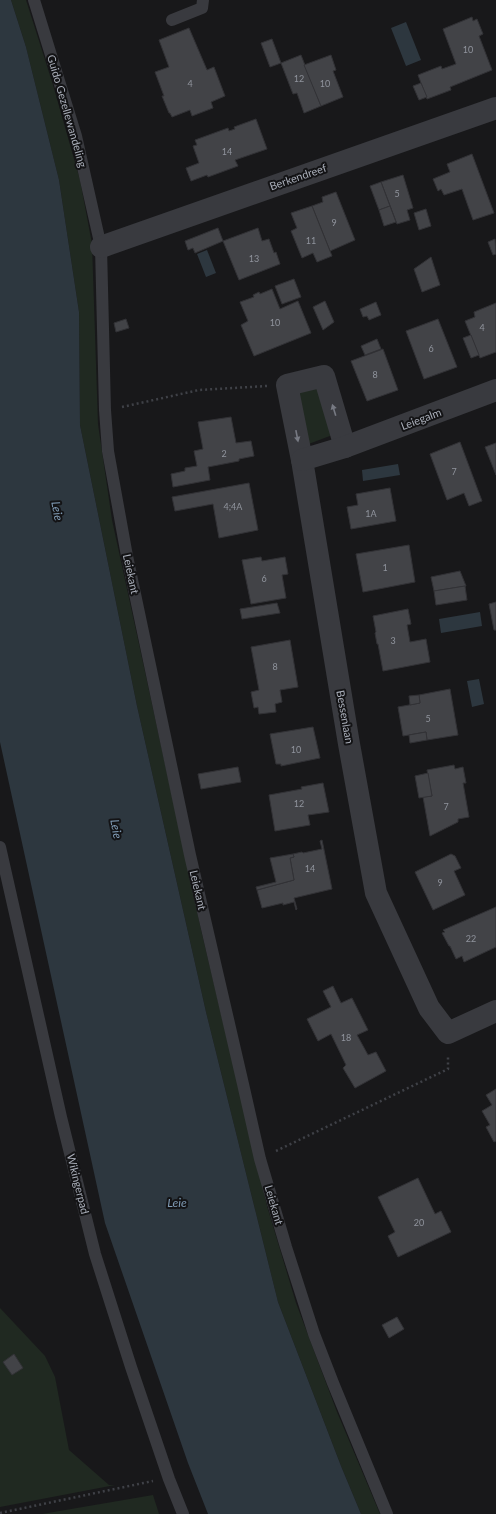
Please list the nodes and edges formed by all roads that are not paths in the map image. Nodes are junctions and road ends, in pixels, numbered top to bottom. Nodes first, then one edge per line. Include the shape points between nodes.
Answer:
1 (34, 0) edge
2 (203, 0) edge
3 (172, 20) dead end
4 (496, 108) edge
5 (101, 247) junction
6 (496, 390) edge
7 (345, 447) junction
8 (302, 460) junction
9 (0, 847) edge
10 (496, 1011) edge
11 (183, 1514) edge
12 (387, 1514) edge

1 - 5 lane, Guido Gezellewandeling via 76,136
2 - 3 lane via 202,8
4 - 5 street, Berkendreef
5 - 12 lane, Leiekant via 108,451 126,556 190,855 260,1158 286,1247 314,1334
6 - 7 street, Leiegalm
7 - 8 street, Leiegalm
7 -> 8 street, Bessenlaan via 324,376 287,385
8 - 10 street, Bessenlaan via 376,893 429,1008 448,1033
9 - 11 lane, Wikingerpad via 60,1117 95,1254 131,1367

